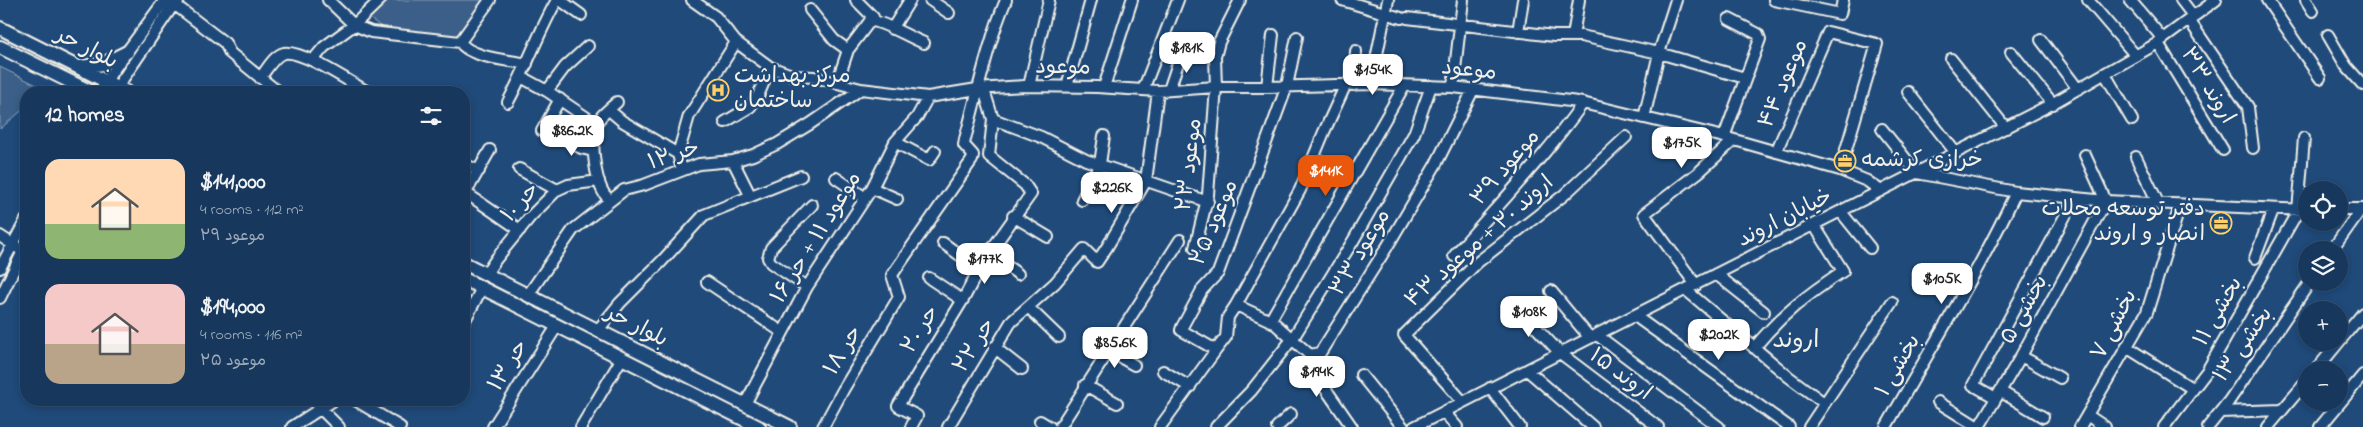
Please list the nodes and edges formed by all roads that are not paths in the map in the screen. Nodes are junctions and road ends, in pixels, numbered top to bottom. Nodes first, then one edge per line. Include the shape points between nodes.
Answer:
1 (328, 0) edge
2 (380, 0) edge
3 (490, 0) edge
4 (559, 0) edge
5 (692, 0) edge
6 (856, 0) edge
7 (910, 0) edge
8 (930, 0) edge
9 (1006, 0) edge
10 (1049, 0) edge
11 (1091, 0) edge
12 (1132, 0) edge
13 (1240, 0) edge
14 (1342, 0) edge
15 (1388, 0) edge
16 (1463, 0) edge
17 (1523, 0) edge
18 (1579, 0) edge
19 (1676, 0) edge
20 (1774, 0) edge
21 (1843, 0) edge
22 (2088, 0) edge
23 (2130, 0) edge
24 (2181, 0) edge
25 (2216, 0) edge
26 (2267, 0) edge
27 (2306, 0) edge
28 (173, 1) edge
29 (1177, 1) edge
30 (810, 10) dead end
31 (2313, 11) dead end
32 (1384, 12) junction
33 (949, 13) dead end
34 (581, 16) dead end
35 (2192, 18) junction
36 (872, 19) junction
37 (1729, 19) dead end
38 (354, 25) junction
39 (1460, 25) junction
40 (0, 28) edge
41 (892, 29) junction
42 (1518, 32) junction
43 (1274, 35) dead end
44 (2328, 35) dead end
45 (1573, 36) junction
46 (1297, 37) dead end
47 (2041, 40) dead end
48 (2161, 41) junction
49 (460, 42) junction
50 (736, 42) junction
51 (924, 43) dead end
52 (588, 46) dead end
53 (0, 47) edge
54 (848, 50) junction
55 (1182, 51) dead end
56 (1356, 51) dead end
57 (127, 52) junction
58 (2011, 52) dead end
59 (1659, 53) junction
60 (2136, 56) junction
61 (1951, 59) dead end
62 (313, 60) junction
63 (528, 64) junction
64 (78, 67) junction
65 (770, 67) junction
66 (2105, 74) junction
67 (61, 78) junction
68 (260, 78) junction
69 (521, 78) junction
70 (1744, 78) junction
71 (2320, 78) dead end
72 (837, 83) junction
73 (1350, 84) junction
74 (1372, 84) junction
75 (2363, 85) edge
76 (65, 86) edge
77 (78, 86) edge
78 (112, 86) edge
79 (117, 86) edge
80 (117, 86) edge
81 (270, 86) edge
82 (358, 86) edge
83 (1029, 86) junction
84 (1067, 86) junction
85 (1287, 86) junction
86 (1404, 86) junction
87 (1431, 86) junction
88 (1104, 87) junction
89 (1216, 87) junction
90 (1267, 87) junction
91 (1454, 87) junction
92 (861, 89) junction
93 (981, 89) junction
94 (2078, 89) junction
95 (547, 90) junction
96 (1144, 90) junction
97 (1169, 90) junction
98 (1473, 90) junction
99 (1158, 91) junction
100 (1908, 92) dead end
101 (928, 96) junction
102 (560, 99) junction
103 (508, 102) dead end
104 (617, 102) dead end
105 (1583, 103) junction
106 (2053, 104) junction
107 (609, 110) junction
108 (1644, 118) junction
109 (993, 119) junction
110 (2132, 120) dead end
111 (725, 122) dead end
112 (596, 124) junction
113 (2006, 128) junction
114 (1882, 129) dead end
115 (542, 130) dead end
116 (560, 136) dead end
117 (1104, 136) dead end
118 (1626, 137) dead end
119 (2304, 138) dead end
120 (1729, 139) junction
121 (895, 142) junction
122 (2253, 148) dead end
123 (490, 150) dead end
124 (2223, 150) dead end
125 (594, 151) junction
126 (935, 151) dead end
127 (1776, 152) junction
128 (1956, 153) junction
129 (678, 154) junction
130 (2085, 155) dead end
131 (2136, 157) dead end
132 (733, 161) junction
133 (1100, 164) junction
134 (470, 167) edge
135 (519, 170) dead end
136 (682, 170) junction
137 (1840, 170) junction
138 (480, 172) junction
139 (1917, 173) junction
140 (801, 176) dead end
141 (836, 178) dead end
142 (599, 181) junction
143 (1146, 181) junction
144 (2303, 181) edge
145 (470, 187) edge
146 (872, 188) junction
147 (557, 190) junction
148 (1881, 191) junction
149 (2016, 192) junction
150 (750, 195) junction
151 (864, 197) junction
152 (470, 198) edge
153 (2075, 198) junction
154 (610, 200) junction
155 (897, 200) dead end
156 (1082, 200) dead end
157 (2106, 201) junction
158 (1208, 202) junction
159 (812, 205) dead end
160 (2159, 205) junction
161 (2180, 206) junction
162 (2362, 209) edge
163 (2273, 210) junction
164 (2348, 210) edge
165 (2298, 211) edge
166 (1841, 212) junction
167 (1013, 216) junction
168 (2298, 218) edge
169 (1814, 225) junction
170 (520, 230) junction
171 (20, 231) edge
172 (0, 236) edge
173 (1048, 237) dead end
174 (1180, 240) dead end
175 (2339, 241) edge
176 (943, 243) dead end
177 (12, 245) junction
178 (20, 247) edge
179 (1196, 248) dead end
180 (1870, 248) dead end
181 (989, 253) junction
182 (1454, 256) dead end
183 (20, 258) edge
184 (2255, 258) dead end
185 (470, 266) edge
186 (0, 268) edge
187 (979, 269) junction
188 (486, 274) junction
189 (1018, 274) dead end
190 (1716, 274) junction
191 (928, 278) dead end
192 (470, 281) edge
193 (707, 282) dead end
194 (1696, 284) junction
195 (807, 287) junction
196 (482, 288) junction
197 (1686, 290) junction
198 (1551, 291) dead end
199 (2304, 291) edge
200 (528, 296) junction
201 (0, 298) edge
202 (962, 300) junction
203 (1892, 302) dead end
204 (1236, 305) junction
205 (1515, 306) dead end
206 (1028, 307) junction
207 (470, 311) edge
208 (1764, 312) dead end
209 (2363, 313) edge
210 (1635, 316) junction
211 (1270, 321) junction
212 (2353, 325) junction
213 (557, 326) junction
214 (598, 330) junction
215 (2348, 331) edge
216 (2363, 331) edge
217 (782, 332) junction
218 (1593, 336) junction
219 (1060, 337) dead end
220 (1293, 338) junction
221 (994, 347) junction
222 (1754, 348) junction
223 (2128, 348) junction
224 (1216, 350) junction
225 (1109, 351) junction
226 (2332, 351) edge
227 (1560, 353) junction
228 (2021, 356) junction
229 (622, 358) junction
230 (2323, 361) edge
231 (1134, 365) dead end
232 (1303, 365) dead end
233 (1022, 369) dead end
234 (1527, 370) junction
235 (1163, 371) dead end
236 (1361, 375) dead end
237 (2363, 375) edge
238 (2060, 378) dead end
239 (1085, 385) junction
240 (1190, 387) junction
241 (1490, 388) junction
242 (2193, 389) junction
243 (2298, 391) edge
244 (1998, 395) junction
245 (1463, 402) junction
246 (1938, 402) dead end
247 (1117, 403) dead end
248 (745, 404) junction
249 (1824, 404) junction
250 (317, 406) edge
251 (326, 406) edge
252 (365, 406) edge
253 (320, 410) junction
254 (2282, 410) junction
255 (1444, 412) junction
256 (2220, 412) junction
257 (1291, 414) dead end
258 (2087, 415) junction
259 (2043, 417) dead end
260 (1040, 421) dead end
261 (586, 425) edge
262 (1982, 426) edge
263 (292, 427) edge
264 (339, 427) edge
265 (400, 427) edge
266 (493, 427) edge
267 (759, 427) edge
268 (790, 427) edge
269 (823, 427) edge
270 (911, 427) edge
271 (948, 427) edge
272 (1050, 427) edge
273 (1060, 427) edge
274 (1160, 427) edge
275 (1216, 427) edge
276 (1277, 427) edge
277 (1352, 427) edge
278 (1403, 427) edge
279 (1414, 427) edge
280 (1457, 427) edge
281 (1520, 427) edge
282 (1593, 427) edge
283 (1658, 427) edge
284 (1720, 427) edge
285 (1788, 427) edge
286 (1809, 427) edge
287 (1886, 427) edge
288 (2080, 427) edge
289 (2105, 427) edge
290 (2164, 427) edge
291 (2208, 427) edge
292 (2268, 427) edge
293 (2320, 427) edge

1 - 38 street
2 - 38 street
3 - 49 street
4 - 34 street
4 - 63 street via 544,22
5 - 50 street, موعود via 716,17
6 - 36 street
7 - 41 street
8 - 33 street
9 - 93 street via 996,24
10 - 83 street
11 - 84 street
12 - 88 street
13 - 89 street, موعود ۲۳ via 1219,42 1215,57
14 - 32 street
15 - 32 street
16 - 39 street
17 - 42 street
18 - 45 street
19 - 59 street
20 - 21 street via 1840,14
22 - 60 street
23 - 48 street, اروند ۳۳
24 - 35 street
25 - 35 street, خیابان اروند
26 - 71 street
27 - 31 street
28 - 57 street
28 - 68 street via 225,43 230,53
28 - 79 street
29 - 96 street
30 - 54 street via 834,40
32 - 39 street via 1404,18
32 - 74 street
35 - 48 street, خیابان اروند
35 - 122 street via 2248,107
36 - 41 street
36 - 54 street
37 - 70 street via 1760,36
38 - 49 street via 371,32
38 - 62 street via 338,35
39 - 42 street
39 - 91 street
40 - 64 main road, بلوار حر
41 - 51 street
42 - 45 street
43 - 90 street
44 - 75 street via 2346,66
45 - 59 street
46 - 85 street
47 - 94 street
48 - 60 street, خیابان اروند
48 - 124 street, اروند ۳۳
49 - 63 street via 464,50 476,54
50 - 65 street, موعود
50 - 129 street via 689,116
52 - 95 street via 565,67
53 - 67 main road, بلوار حر
54 - 72 street
55 - 97 street
56 - 73 street
57 - 64 main road via 103,64
57 - 80 street
58 - 106 street
59 - 70 street
59 - 108 street
60 - 66 street, خیابان اروند
61 - 113 street
62 - 68 street via 283,53
62 - 82 street
63 - 69 street
64 - 78 main road, بلوار حر
65 - 72 street, موعود via 795,76
65 - 111 street via 750,108
66 - 94 street, خیابان اروند
66 - 110 street
67 - 76 main road
67 - 77 main road, بلوار حر
68 - 81 street
69 - 95 street
69 - 103 street
70 - 120 street
72 - 92 street, موعود
73 - 74 street, موعود
73 - 85 street, موعود
73 - 204 street via 1324,132 1300,190
74 - 86 street, موعود
83 - 84 street, موعود
83 - 93 street, موعود
84 - 88 street, موعود
85 - 90 street, موعود
85 - 224 street, موعود ۲۵ via 1218,273 1202,290 1181,330
86 - 87 street, موعود
86 - 211 street
87 - 91 street, موعود
87 - 220 street via 1414,134 1353,242
88 - 96 street, موعود
89 - 90 street, موعود
89 - 97 street, موعود
89 - 158 street, موعود ۲۳
91 - 98 street, موعود
92 - 101 street, موعود
92 - 132 street, حر ۱۲ via 777,144
93 - 101 street, موعود
93 - 109 street
93 - 269 street, حر ۱۸ via 964,145 973,157 892,275 899,295
94 - 106 street, خیابان اروند
95 - 102 street
96 - 99 street, موعود
97 - 99 street, موعود
98 - 105 street, موعود
98 - 220 street, موعود ۳۳ via 1436,164 1320,353 1310,355
99 - 143 street
100 - 128 street
101 - 121 street, موعود ۱۱ + حر ۱۶ via 917,117
102 - 112 street
102 - 115 street
104 - 107 street
105 - 108 street, موعود
105 - 182 street, موعود ۳۹ via 1520,184
106 - 113 street, خیابان اروند
107 - 112 street
107 - 129 street
108 - 120 street, موعود
109 - 133 street
109 - 167 street, حر ۲۰ via 989,156 1030,192
112 - 125 street
113 - 128 street, خیابان اروند
114 - 139 street
116 - 125 street via 581,148
117 - 133 street
118 - 245 street, اروند ۲۰ + موعود ۴۳ via 1564,195 1478,262 1404,335
119 - 144 street
120 - 127 street, موعود
120 - 194 street via 1699,172 1644,214
121 - 126 street via 929,160
121 - 146 street, موعود ۱۱ + حر ۱۶
123 - 138 street
125 - 142 street
127 - 137 street, موعود
127 - 137 street, موعود ۴۴ via 1828,32 1877,44
128 - 139 street, خیابان اروند
129 - 136 street
130 - 157 street
131 - 160 street
132 - 136 street, حر ۱۲ via 699,164
132 - 150 street
133 - 143 street
133 - 156 street
134 - 138 street
135 - 147 street
136 - 154 street, حر ۱۲ via 624,190
137 - 148 street, موعود via 1867,181
138 - 145 street
139 - 148 street, خیابان اروند
139 - 149 street
140 - 150 street
141 - 151 street
142 - 147 street, حر ۱۰ via 568,185
142 - 154 street via 603,194
143 - 158 street
143 - 206 street, حر ۲۲ via 1096,262 1084,249 1055,283
146 - 151 street, موعود ۱۱ + حر ۱۶
146 - 155 street
147 - 170 street, حر ۱۰
148 - 166 street, خیابان اروند
149 - 153 street
149 - 287 street, بخشی ۱ via 1970,285
150 - 214 street via 704,215
151 - 195 street, موعود ۱۱ + حر ۱۶
152 - 170 street
153 - 157 street
153 - 244 street via 1973,385
154 - 200 street, حر ۱۲ via 573,230
157 - 160 street
157 - 228 street, بخشی ۵
158 - 179 street, موعود ۲۳
159 - 195 street via 770,248 768,258
160 - 161 street
161 - 163 street
161 - 223 street, بخشی ۷ via 2147,312
162 - 164 street
162 - 175 street
163 - 165 street
163 - 184 street
166 - 169 street, خیابان اروند
166 - 180 street
167 - 173 street
167 - 181 street, حر ۲۰
168 - 242 street, بخشی ۱۱
169 - 190 street, خیابان اروند
169 - 222 street via 1843,271 1801,299
170 - 188 street, حر ۱۰
171 - 177 street
172 - 177 street
174 - 225 street, موعود ۲۳
176 - 187 street
177 - 178 street
177 - 186 street
181 - 187 street, حر ۲۰
181 - 189 street
183 - 201 street
185 - 188 main road, بلوار حر
187 - 202 street, حر ۲۰
188 - 200 main road, بلوار حر
190 - 194 street, خیابان اروند
190 - 208 street
191 - 202 street
192 - 196 main road, بلوار حر
193 - 217 street
194 - 197 street, خیابان اروند
195 - 217 street, موعود ۱۱ + حر ۱۶
196 - 207 street
196 - 213 main road, بلوار حر
197 - 210 street, خیابان اروند
197 - 222 street
198 - 218 street
199 - 256 street, بخشی ۱۳
200 - 214 main road, بلوار حر
202 - 270 street, حر ۲۰ via 898,406 917,416
203 - 249 street
204 - 211 street
204 - 224 street via 1228,317 1226,337
205 - 227 street, اروند ۱۵
206 - 219 street
206 - 221 street, حر ۲۲ via 1011,322
209 - 212 street
210 - 218 street, خیابان اروند
210 - 285 street
211 - 220 street
212 - 215 street
212 - 216 street
213 - 229 main road, بلوار حر
213 - 266 street, حر ۱۳
214 - 248 main road, بلوار حر
217 - 248 street, موعود ۱۱ + حر ۱۶
218 - 227 street, خیابان اروند
218 - 284 street
220 - 275 street via 1252,390
221 - 233 street
221 - 271 street, حر ۲۲
222 - 249 street
223 - 242 street
223 - 258 street, بخشی ۷
224 - 240 street
225 - 231 street
225 - 239 street, موعود ۲۳
226 - 230 street
227 - 234 street, خیابان اروند
227 - 283 street, اروند ۱۵
228 - 238 street
228 - 244 street, بخشی ۵
229 - 261 street
229 - 267 main road, بلوار حر
232 - 277 street via 1325,388
234 - 241 street, خیابان اروند
234 - 282 street
235 - 240 street
236 - 278 street
237 - 293 street
239 - 247 street
239 - 273 street, موعود ۲۳
240 - 274 street
241 - 245 street, خیابان اروند
241 - 281 street
242 - 290 street, بخشی ۱۱
243 - 254 street
244 - 259 street
244 - 262 street, بخشی ۵
245 - 255 street, خیابان اروند
246 - 262 street
248 - 268 main road, بلوار حر
249 - 286 street
250 - 253 street
251 - 253 street
252 - 265 street
253 - 263 street
253 - 264 street
254 - 256 street
254 - 292 street
255 - 279 street, خیابان اروند
255 - 280 street
256 - 291 street, بخشی ۱۳
257 - 276 street
258 - 288 street, بخشی ۷
258 - 289 street
260 - 272 street

